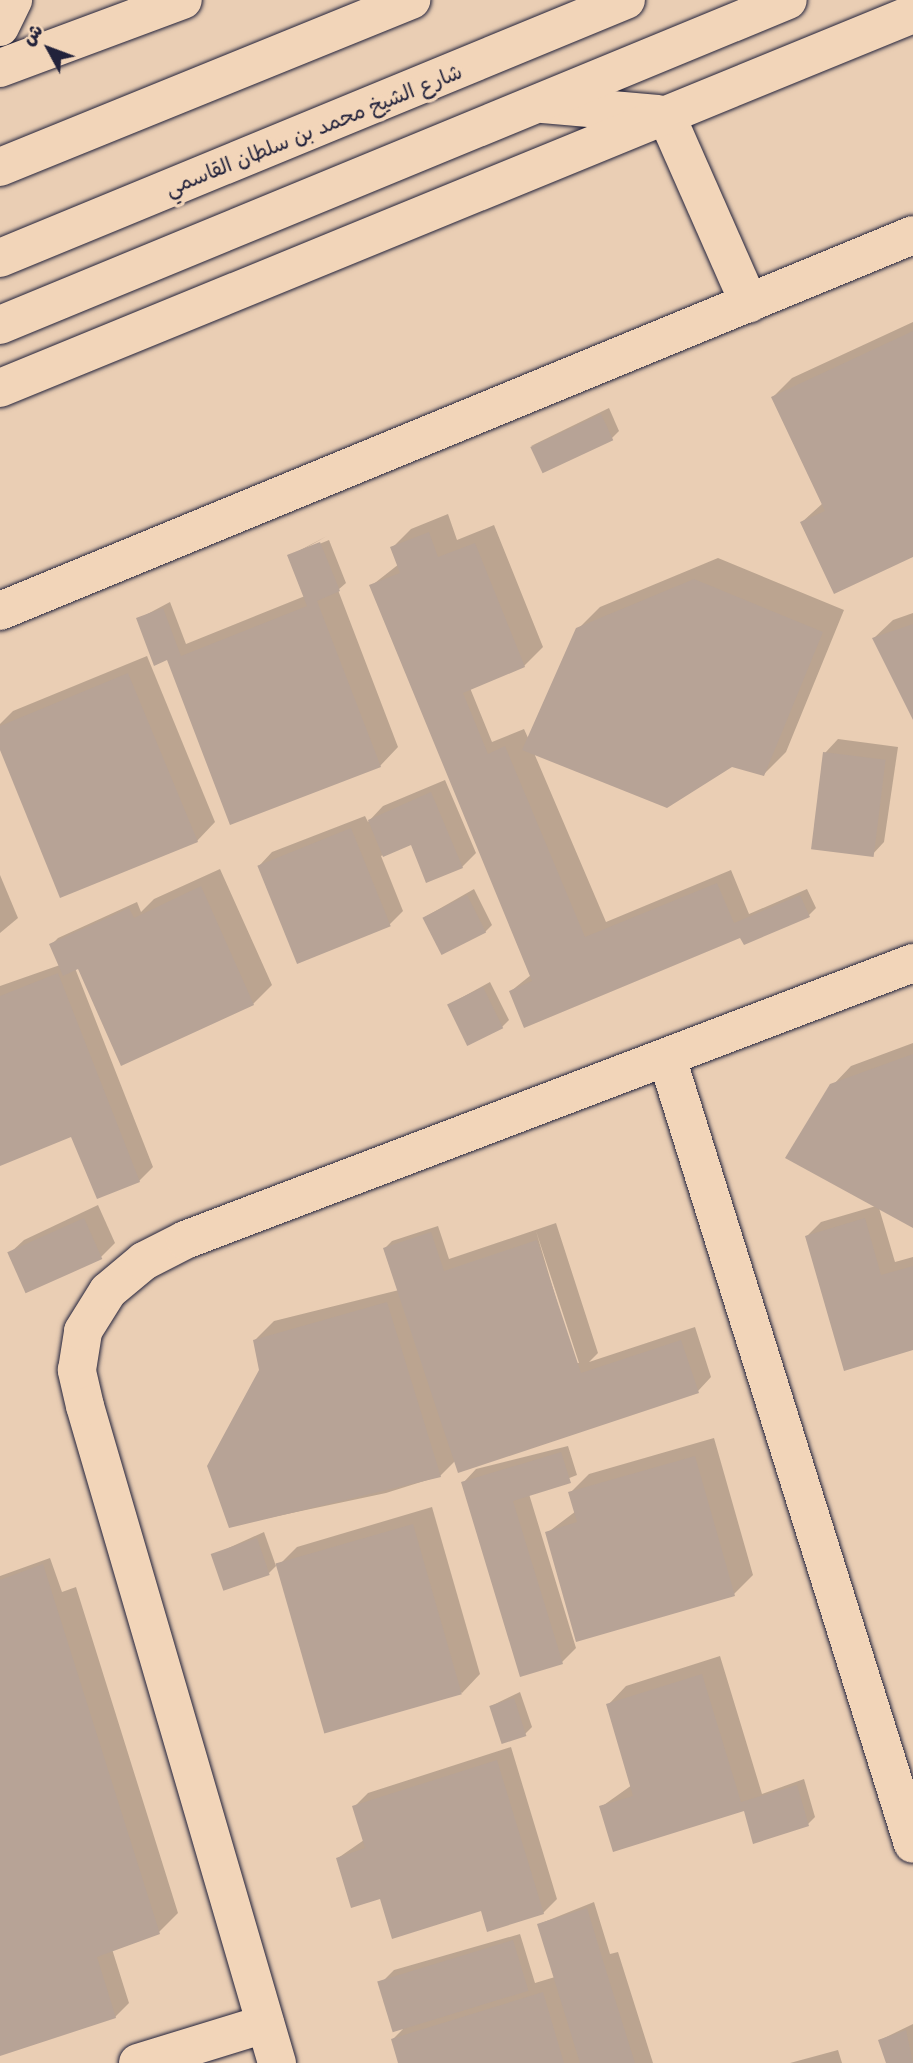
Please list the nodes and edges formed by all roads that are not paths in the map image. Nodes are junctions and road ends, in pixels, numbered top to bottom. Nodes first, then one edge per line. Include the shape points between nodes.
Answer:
1 (13, 0) edge
2 (183, 0) edge
3 (411, 0) edge
4 (626, 0) edge
5 (788, 0) edge
6 (913, 14) edge
7 (0, 27) edge
8 (0, 68) edge
9 (541, 103) junction
10 (666, 115) junction
11 (0, 167) edge
12 (913, 235) edge
13 (0, 258) edge
14 (749, 303) junction
15 (0, 325) edge
16 (0, 388) edge
17 (0, 611) edge
18 (913, 963) edge
19 (668, 1061) junction
20 (913, 1844) edge
21 (265, 2024) junction
22 (138, 2063) edge
23 (277, 2063) edge

1 - 7 street
2 - 8 street
3 - 11 street
4 - 13 street, شارع الشيخ محمد بن سلطان القاسمي
5 - 9 street
6 - 10 street
9 - 10 street
9 - 15 street
10 - 14 street
10 - 16 street
12 - 14 street
14 - 17 street
18 - 19 street
19 - 20 street
19 - 21 street via 185,1240 144,1261 107,1292 83,1331 77,1370 85,1406
21 - 22 street
21 - 23 street

